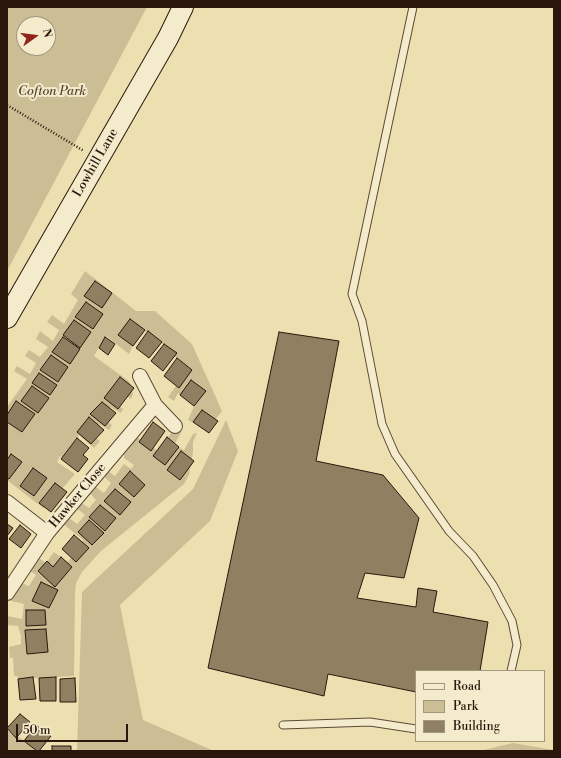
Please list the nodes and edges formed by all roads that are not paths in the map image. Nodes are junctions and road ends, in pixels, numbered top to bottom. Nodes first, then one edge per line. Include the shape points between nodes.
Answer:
1 (183, 7) edge
2 (413, 7) edge
3 (7, 318) edge
4 (140, 376) dead end
5 (155, 405) junction
6 (175, 426) dead end
7 (7, 502) edge
8 (47, 533) junction
9 (7, 592) edge
10 (511, 670) edge
11 (283, 725) dead end
12 (415, 729) edge

1 - 3 street, Lowhill Lane via 168,38
2 - 10 lane via 352,294 362,321 382,424 395,454 449,531 473,556 512,621 517,645
4 - 5 street
5 - 6 street
5 - 8 street, Hawker Close
7 - 8 street
8 - 9 street, Hawker Close
11 - 12 lane via 370,722

